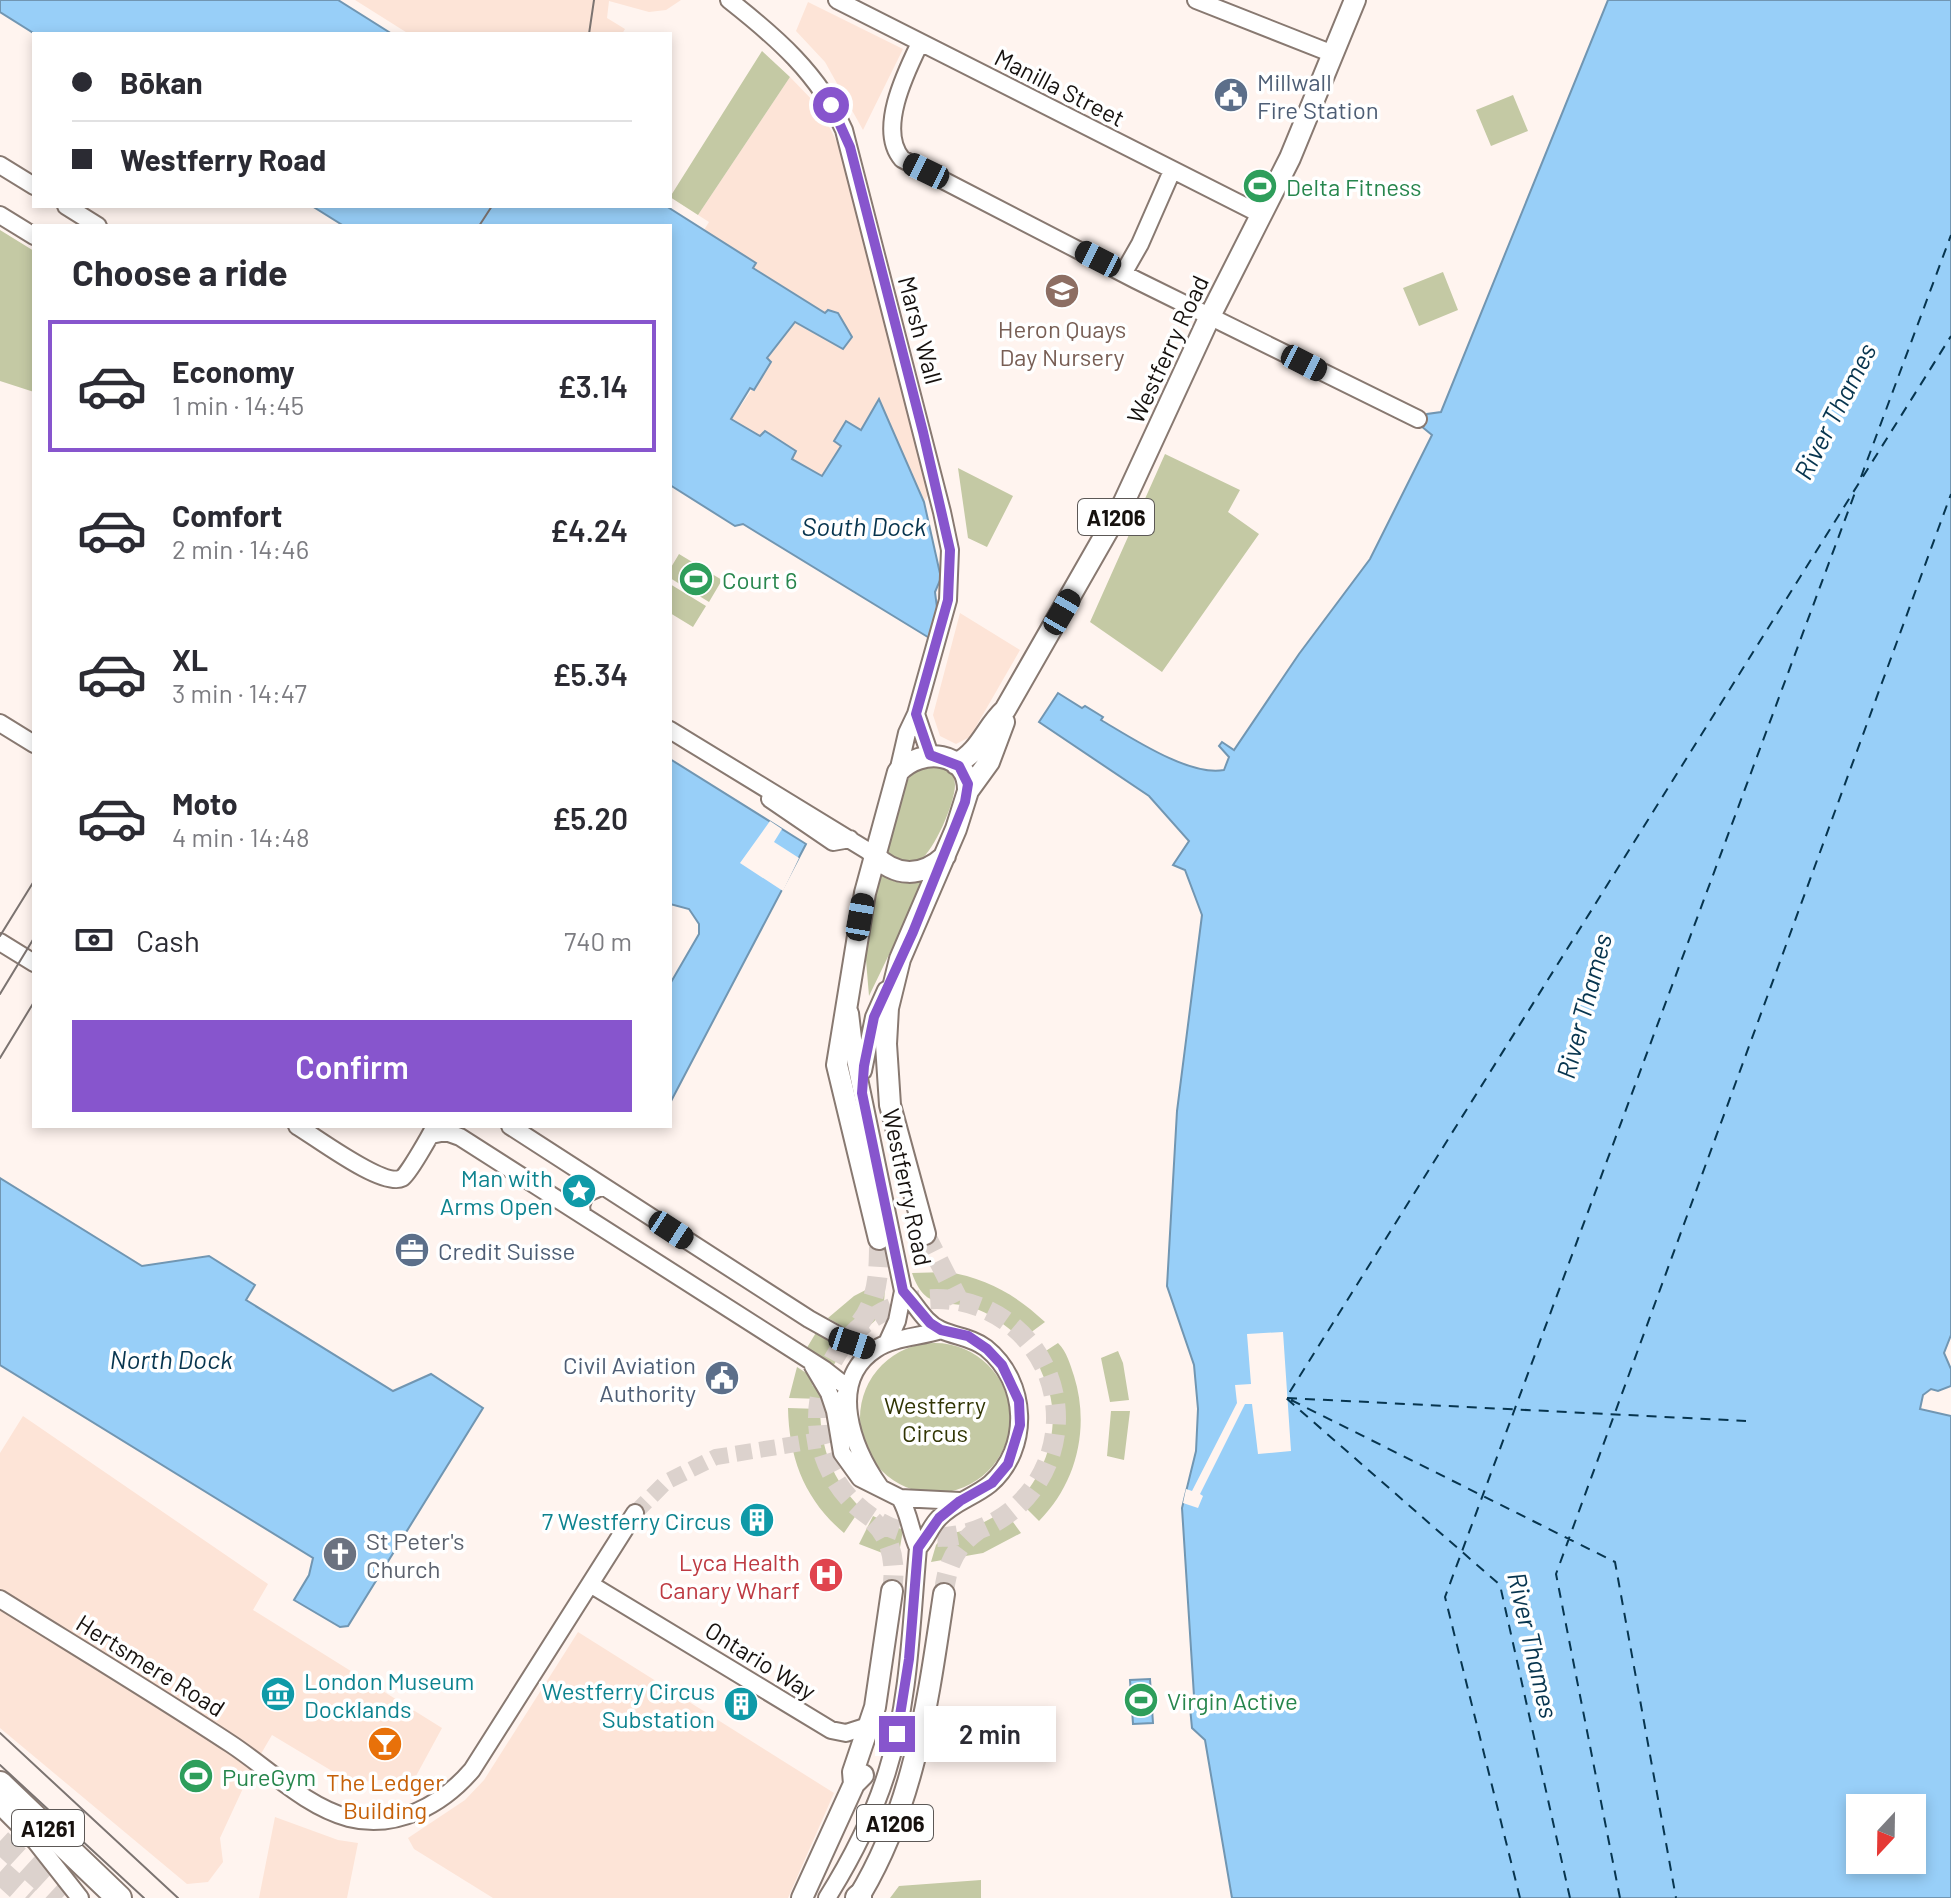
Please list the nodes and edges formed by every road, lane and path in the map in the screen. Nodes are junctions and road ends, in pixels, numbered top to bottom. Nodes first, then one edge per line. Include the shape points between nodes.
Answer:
1 (729, 0) edge
2 (837, 0) edge
3 (1196, 0) edge
4 (1355, 0) edge
5 (920, 43) junction
6 (1333, 54) junction
7 (0, 165) edge
8 (1172, 171) junction
9 (32, 185) edge
10 (69, 208) edge
11 (0, 215) edge
12 (1262, 215) junction
13 (95, 224) edge
14 (32, 235) edge
15 (1124, 272) junction
16 (1210, 316) junction
17 (1418, 419) dead end
18 (1007, 705) junction
19 (916, 714) junction
20 (0, 723) edge
21 (672, 731) edge
22 (32, 743) edge
23 (930, 755) junction
24 (956, 764) junction
25 (898, 772) junction
26 (968, 791) junction
27 (873, 854) junction
28 (945, 856) junction
29 (0, 942) edge
30 (900, 959) junction
31 (32, 962) edge
32 (849, 985) junction
33 (862, 1093) junction
34 (300, 1128) edge
35 (513, 1128) edge
36 (433, 1130) edge
37 (603, 1186) junction
38 (582, 1214) junction
39 (925, 1234) tunnel mouth
40 (879, 1239) tunnel mouth
41 (903, 1291) junction
42 (941, 1330) junction
43 (880, 1347) junction
44 (810, 1361) junction
45 (848, 1390) junction
46 (835, 1411) junction
47 (880, 1487) junction
48 (900, 1498) junction
49 (960, 1501) junction
50 (635, 1513) tunnel mouth
51 (918, 1548) junction
52 (590, 1584) junction
53 (892, 1591) tunnel mouth
54 (944, 1594) tunnel mouth
55 (0, 1599) edge
56 (871, 1725) junction
57 (0, 1784) edge
58 (0, 1806) edge
59 (80, 1898) edge
60 (119, 1898) edge
61 (802, 1898) edge
62 (827, 1898) edge
63 (858, 1898) edge

1 - 19 street, Marsh Wall via 804,67 839,119 850,147 950,550 948,600
2 - 5 street, Manilla Street
3 - 6 street
4 - 6 main road, Westferry Road / A1206
5 - 8 street, Manilla Street
5 - 15 street via 895,103 894,143 902,159
6 - 12 main road, Westferry Road / A1206
7 - 9 street
8 - 12 street, Manilla Street
8 - 15 street
10 - 13 street
11 - 14 street
12 - 16 main road, Westferry Road / A1206
15 - 16 street
16 - 17 street
16 - 18 main road, Westferry Road / A1206 via 1124,502
18 - 24 main road, Westferry Road / A1206 via 978,748
18 - 26 main road, Westferry Road / A1206 via 994,750
19 - 23 street
19 - 25 street, Marsh Wall
20 - 22 street
21 - 27 street via 739,772 794,792 846,823 850,839
23 - 24 main road
23 - 25 main road via 908,761
24 - 26 main road via 966,775
25 - 27 main road, Westferry Road
26 - 28 main road, Westferry Road / A1206
27 - 28 main road via 903,873 930,867
27 - 32 main road, Westferry Road
28 - 30 main road, Westferry Road / A1206
29 - 31 street
30 - 33 street, Westferry Road via 874,1017
30 - 39 main road, Westferry Road / A1206 via 888,1008 890,1105
32 - 33 street, Westferry Road
32 - 40 main road, Westferry Road via 838,1077
33 - 41 street, Westferry Road
34 - 36 street via 390,1179 404,1176
35 - 37 street
36 - 38 street via 460,1137
37 - 38 street via 585,1194
37 - 43 street via 809,1319 852,1343
38 - 44 street
41 - 42 street, Westferry Road
41 - 43 street, Westferry Road via 897,1321
42 - 43 street
42 - 49 street via 968,1336 987,1349 1002,1365 1019,1401 1018,1433 1008,1464 983,1489
43 - 45 street via 858,1369
44 - 45 street
44 - 46 street
45 - 46 street
45 - 47 street via 853,1436
46 - 47 street via 839,1444 850,1467
47 - 48 street
48 - 49 street
48 - 51 street
49 - 51 street via 939,1518
50 - 52 street, Hertsmere Road
51 - 62 street via 902,1707 888,1771 853,1855
52 - 55 street, Hertsmere Road via 472,1770 445,1798 391,1819 350,1818 315,1803 216,1734
52 - 56 street, Ontario Way via 831,1730 846,1733
53 - 56 main road, A1206
54 - 63 main road, A1206 via 920,1745 897,1816
56 - 61 main road, A1206 via 863,1735 854,1784
57 - 60 highway, A1261
58 - 59 street

